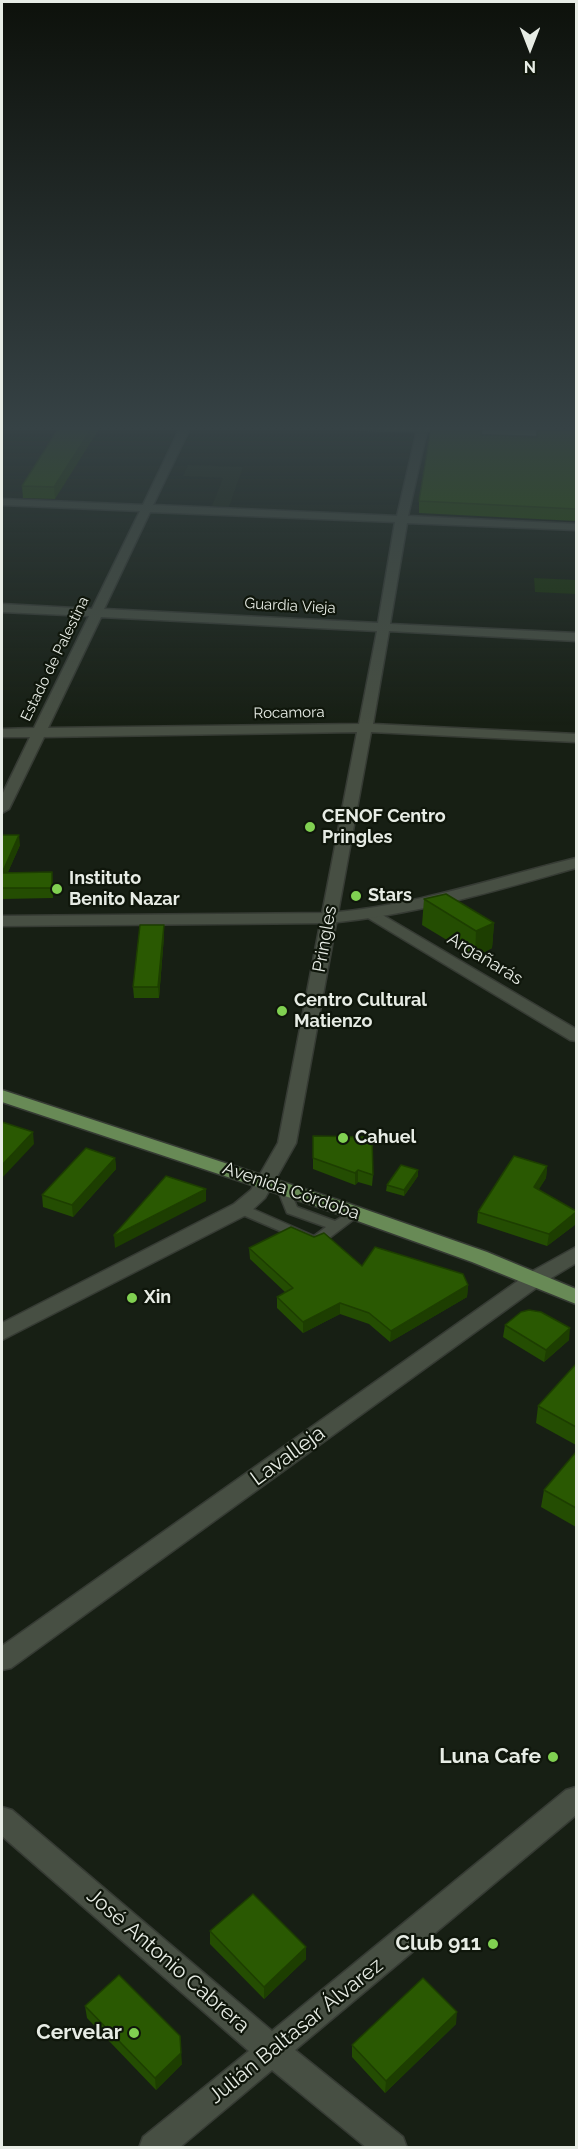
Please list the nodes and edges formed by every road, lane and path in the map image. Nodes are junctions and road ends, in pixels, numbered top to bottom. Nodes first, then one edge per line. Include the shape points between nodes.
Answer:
1 (136, 526) edge
2 (400, 526) edge
3 (560, 526) edge
4 (576, 527) edge
5 (2, 608) edge
6 (96, 613) junction
7 (384, 627) junction
8 (576, 637) edge
9 (365, 728) junction
10 (38, 732) junction
11 (2, 733) edge
12 (576, 738) edge
13 (2, 809) edge
14 (576, 863) edge
15 (374, 915) junction
16 (329, 918) junction
17 (2, 921) edge
18 (576, 1036) edge
19 (2, 1096) edge
20 (275, 1185) junction
21 (241, 1209) junction
22 (355, 1212) junction
23 (336, 1226) junction
24 (576, 1254) edge
25 (536, 1278) junction
26 (576, 1297) edge
27 (2, 1332) edge
28 (2, 1660) edge
29 (576, 1799) edge
30 (2, 1819) edge
31 (272, 2051) junction
32 (154, 2148) edge
33 (392, 2148) edge

1 - 6 street, Estado de Palestina
2 - 7 street, Pringles
3 - 4 street
5 - 6 street, Guardia Vieja
6 - 7 street, Guardia Vieja
6 - 10 street, Estado de Palestina
7 - 8 street, Guardia Vieja
7 - 9 street, Pringles
9 - 10 street, Rocamora
9 - 12 street, Rocamora
9 - 16 street, Pringles
10 - 11 street, Rocamora
10 - 13 street, Estado de Palestina
14 - 15 street
15 - 16 street
15 - 18 street, Argañarás
16 - 17 street
16 - 20 street, Pringles via 291,1127
19 - 20 main road, Avenida Córdoba
20 - 21 street, Pringles
20 - 22 main road, Avenida Córdoba
20 - 23 lane via 292,1210
21 - 23 lane via 315,1242
21 - 27 street, Pringles
22 - 23 lane
22 - 25 main road, Avenida Córdoba
24 - 25 street, Lavalleja
25 - 26 main road, Avenida Córdoba
25 - 28 street, Lavalleja
29 - 31 street, Julián Baltasar Álvarez
30 - 31 street, José Antonio Cabrera
31 - 32 street, Julián Baltasar Álvarez
31 - 33 street, José Antonio Cabrera

